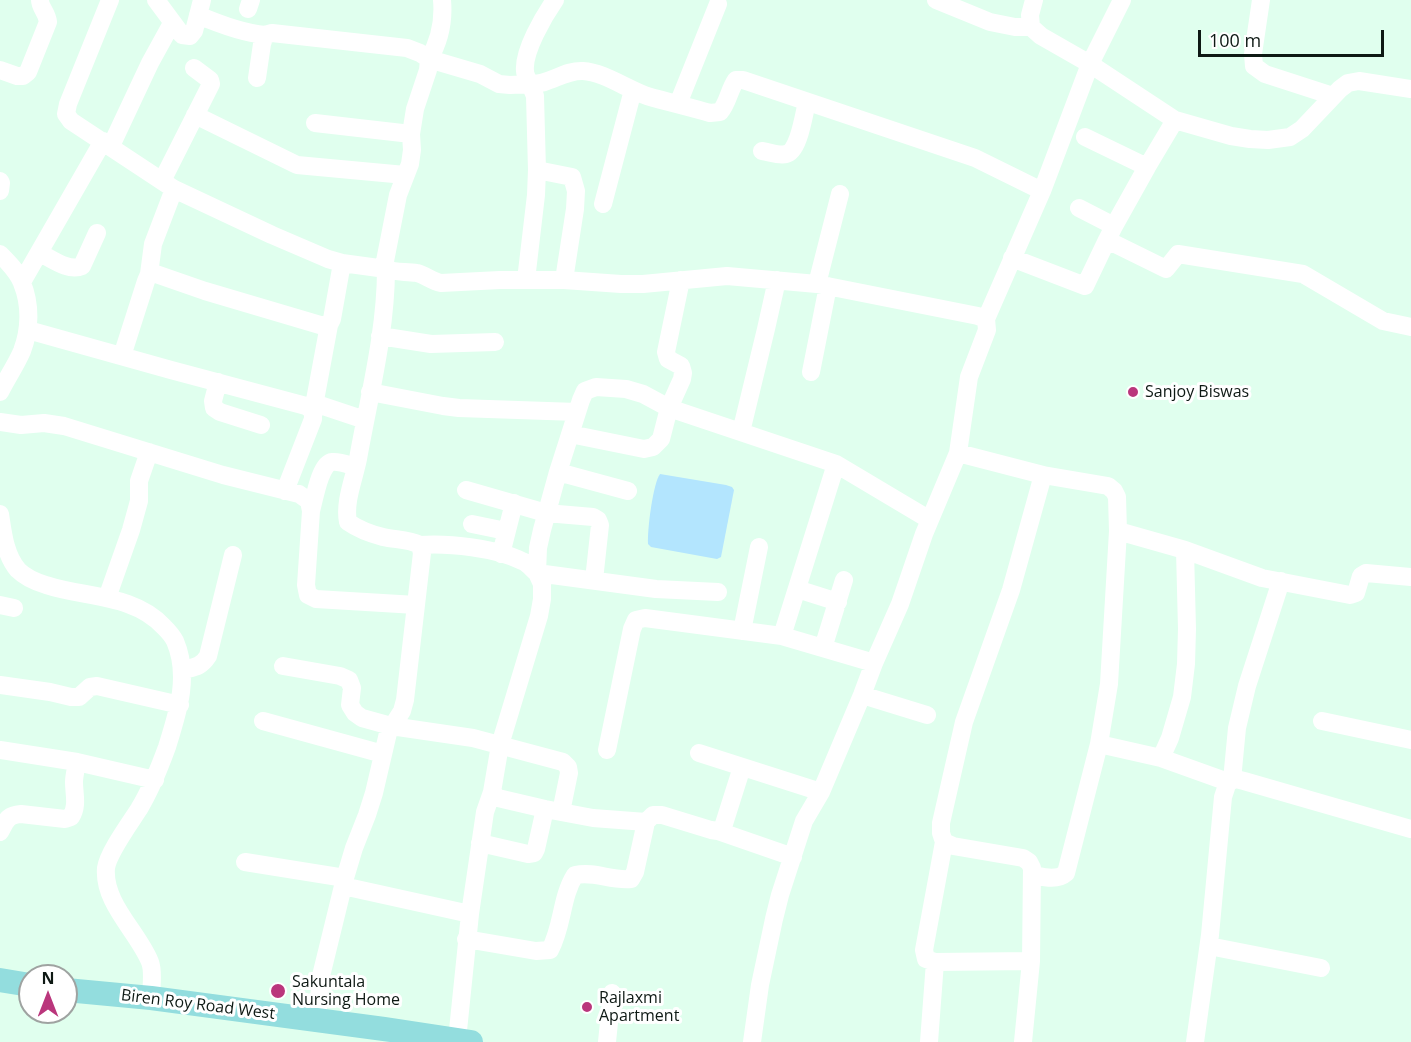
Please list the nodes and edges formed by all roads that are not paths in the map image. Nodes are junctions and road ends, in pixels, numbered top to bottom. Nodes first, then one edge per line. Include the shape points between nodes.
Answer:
1 (40, 0) edge
2 (110, 0) edge
3 (156, 0) edge
4 (442, 0) edge
5 (936, 0) edge
6 (1034, 0) edge
7 (1122, 0) edge
8 (1261, 0) edge
9 (547, 2) edge
10 (718, 4) dead end
11 (200, 8) edge
12 (172, 23) junction
13 (1031, 27) junction
14 (265, 35) junction
15 (429, 58) junction
16 (1090, 64) junction
17 (194, 68) dead end
18 (0, 70) edge
19 (257, 78) dead end
20 (530, 84) junction
21 (1411, 88) edge
22 (633, 90) junction
23 (1333, 96) junction
24 (807, 102) junction
25 (678, 104) junction
26 (195, 115) junction
27 (1175, 120) junction
28 (315, 123) dead end
29 (411, 134) junction
30 (1085, 138) dead end
31 (107, 144) junction
32 (762, 151) dead end
33 (1147, 167) junction
34 (537, 170) junction
35 (405, 175) junction
36 (0, 181) edge
37 (168, 185) junction
38 (0, 191) edge
39 (1042, 191) junction
40 (840, 194) dead end
41 (603, 204) dead end
42 (1079, 208) dead end
43 (97, 233) dead end
44 (1110, 233) junction
45 (40, 253) junction
46 (0, 254) edge
47 (1012, 258) junction
48 (342, 263) junction
49 (386, 269) junction
50 (149, 274) junction
51 (525, 280) junction
52 (564, 280) junction
53 (681, 280) junction
54 (777, 280) junction
55 (22, 282) junction
56 (822, 285) junction
57 (986, 319) junction
58 (329, 325) junction
59 (1411, 327) edge
60 (28, 330) junction
61 (380, 336) junction
62 (495, 342) dead end
63 (122, 356) junction
64 (6, 368) edge
65 (811, 372) dead end
66 (218, 382) junction
67 (0, 392) edge
68 (370, 392) junction
69 (314, 407) junction
70 (669, 408) junction
71 (577, 412) junction
72 (364, 420) junction
73 (0, 422) edge
74 (261, 425) dead end
75 (741, 432) junction
76 (570, 434) junction
77 (149, 452) junction
78 (958, 453) junction
79 (836, 464) junction
80 (356, 467) junction
81 (558, 472) junction
82 (1043, 474) junction
83 (466, 490) dead end
84 (628, 490) dead end
85 (285, 491) junction
86 (514, 504) junction
87 (311, 511) junction
88 (546, 513) junction
89 (0, 514) edge
90 (930, 520) junction
91 (472, 524) dead end
92 (506, 531) junction
93 (1118, 531) junction
94 (2, 539) edge
95 (420, 545) junction
96 (759, 548) dead end
97 (1185, 550) junction
98 (501, 554) junction
99 (233, 555) dead end
100 (537, 573) junction
101 (1411, 577) edge
102 (594, 580) junction
103 (844, 580) dead end
104 (1281, 581) junction
105 (656, 589) junction
106 (797, 589) junction
107 (718, 592) dead end
108 (107, 598) junction
109 (838, 602) junction
110 (416, 605) junction
111 (648, 618) junction
112 (742, 631) junction
113 (782, 636) junction
114 (823, 648) junction
115 (874, 663) junction
116 (283, 666) dead end
117 (183, 670) junction
118 (0, 685) edge
119 (862, 695) junction
120 (180, 705) junction
121 (927, 715) dead end
122 (263, 721) dead end
123 (1322, 721) dead end
124 (391, 726) junction
125 (1411, 740) edge
126 (1099, 744) junction
127 (501, 745) junction
128 (0, 750) edge
129 (607, 750) dead end
130 (699, 753) dead end
131 (383, 754) junction
132 (1161, 758) junction
133 (77, 762) junction
134 (742, 766) junction
135 (155, 780) junction
136 (1230, 781) junction
137 (492, 792) junction
138 (821, 792) junction
139 (553, 810) junction
140 (646, 822) junction
141 (1411, 829) edge
142 (718, 831) junction
143 (0, 832) edge
144 (944, 842) junction
145 (480, 843) junction
146 (793, 857) junction
147 (245, 862) dead end
148 (1033, 875) junction
149 (344, 882) junction
150 (470, 914) junction
151 (466, 939) junction
152 (1209, 946) junction
153 (1031, 961) junction
154 (935, 962) junction
155 (1321, 968) dead end
156 (0, 980) edge
157 (18, 983) edge
158 (78, 991) edge
159 (612, 993) dead end
160 (151, 998) junction
161 (317, 1020) junction
162 (464, 1041) edge
163 (607, 1042) edge
164 (752, 1042) edge
165 (929, 1042) edge
166 (1023, 1042) edge
167 (1195, 1042) edge

1 - 18 street via 48,22 28,72 17,76
2 - 31 street via 66,114
3 - 12 street
4 - 15 street via 438,44
5 - 13 street via 990,22
6 - 13 street
7 - 16 street
8 - 23 street via 1252,54 1254,66 1265,74
9 - 20 street via 526,57 525,72
10 - 25 street
11 - 12 street via 190,36 182,34
11 - 14 street via 230,27
12 - 31 street
13 - 16 street
14 - 15 street via 407,48
14 - 19 street
15 - 20 street via 499,84
15 - 29 street
16 - 27 street
16 - 39 street
17 - 26 street via 211,82
20 - 22 street via 585,71
20 - 34 street via 535,96
21 - 23 street via 1359,81 1348,83
22 - 25 street
22 - 41 street
23 - 27 street via 1290,137 1241,138
24 - 25 street via 736,80 720,112
24 - 32 street via 792,152 785,155
24 - 39 street via 975,158
26 - 35 street via 297,165
26 - 37 street
27 - 33 street
28 - 29 street
29 - 35 street via 410,164
30 - 33 street
31 - 37 street
31 - 45 street
33 - 44 street
34 - 51 street
34 - 52 street via 572,177 576,191
35 - 49 street
36 - 38 street
37 - 48 street via 272,235
37 - 50 street
39 - 47 street
40 - 56 street
42 - 44 street
43 - 45 street via 82,266 77,268
44 - 47 street via 1085,286
44 - 59 street via 1166,269 1178,254 1303,274 1383,321
45 - 55 street
46 - 55 street
47 - 57 street
48 - 49 street
48 - 58 street
49 - 51 street via 416,273 441,283
49 - 61 street
50 - 58 street
50 - 63 street
51 - 52 street
52 - 53 street via 621,284
53 - 54 street via 727,276
53 - 70 street via 666,352 683,373
54 - 56 street
54 - 75 street
55 - 60 street
56 - 57 street
56 - 65 street
57 - 78 street via 987,330 969,377
58 - 69 street
60 - 63 street
60 - 64 street via 22,350
61 - 62 street via 431,344
61 - 68 street
63 - 66 street
64 - 67 street
66 - 69 street
66 - 74 street via 214,408
68 - 71 street via 459,408
68 - 72 street
69 - 72 street
69 - 85 street
70 - 71 street via 626,389 596,387 585,391
70 - 75 street
70 - 76 street via 661,439 653,447 644,449
71 - 76 street
72 - 80 street
73 - 77 street via 52,423
75 - 79 street
76 - 81 street
77 - 85 street
77 - 108 street via 139,481 139,501 131,530
78 - 82 street
78 - 90 street
79 - 90 street
79 - 106 street
80 - 87 street via 326,464
80 - 95 street via 346,513 348,522 384,537 412,540
81 - 84 street
81 - 88 street
82 - 93 street via 1114,490
82 - 144 street via 1011,590 964,722 941,823
83 - 86 street
85 - 87 street via 309,501
86 - 88 street
86 - 92 street
87 - 110 street via 308,595 316,599
88 - 100 street
88 - 102 street via 597,520 600,525
89 - 94 street
90 - 115 street
91 - 92 street
92 - 98 street
93 - 97 street
93 - 126 street via 1109,684
94 - 108 street via 18,570 34,581
95 - 98 street via 439,543
95 - 110 street
96 - 112 street
97 - 104 street
97 - 132 street via 1184,686
98 - 100 street via 524,561
99 - 117 street via 208,656 203,664
100 - 102 street
100 - 127 street via 542,584 539,615
101 - 104 street via 1366,573 1361,576 1356,593 1350,595
102 - 105 street
103 - 109 street
104 - 136 street via 1247,686
105 - 107 street
105 - 111 street
106 - 109 street
106 - 113 street
108 - 117 street via 158,620 174,638
109 - 114 street
110 - 124 street via 405,700
111 - 112 street
111 - 129 street via 636,620 632,629
112 - 113 street
113 - 114 street
114 - 115 street
115 - 119 street
116 - 124 street via 349,680 350,705 355,713
117 - 120 street
118 - 120 street via 71,698 97,686
119 - 121 street
119 - 138 street
120 - 135 street
122 - 131 street
123 - 125 street
124 - 127 street
124 - 131 street
126 - 132 street
126 - 148 street via 1066,873 1056,878
127 - 137 street
127 - 139 street via 568,766 569,773
128 - 133 street
130 - 134 street
131 - 149 street
132 - 136 street
133 - 135 street
133 - 143 street via 71,817 14,814
134 - 138 street
134 - 142 street via 723,827
135 - 160 street via 106,867 108,887 151,966
136 - 141 street via 1244,781
136 - 152 street via 1222,797
137 - 139 street via 498,798
137 - 145 street
138 - 146 street via 804,821
139 - 140 street
139 - 145 street via 534,854
140 - 142 street via 652,815 662,815
140 - 151 street via 631,879 575,875 550,950
142 - 146 street
144 - 148 street via 1023,858 1029,862
144 - 154 street via 924,950 926,959
145 - 150 street
146 - 164 street via 762,974
147 - 149 street
148 - 153 street
149 - 150 street
149 - 161 street via 321,976
150 - 151 street
151 - 162 street
152 - 155 street
152 - 167 street
153 - 154 street
153 - 166 street
154 - 165 street
156 - 157 main road
158 - 160 main road, Biren Roy Road West
159 - 163 street
160 - 161 main road, Biren Roy Road West
161 - 162 main road, Biren Roy Road West

